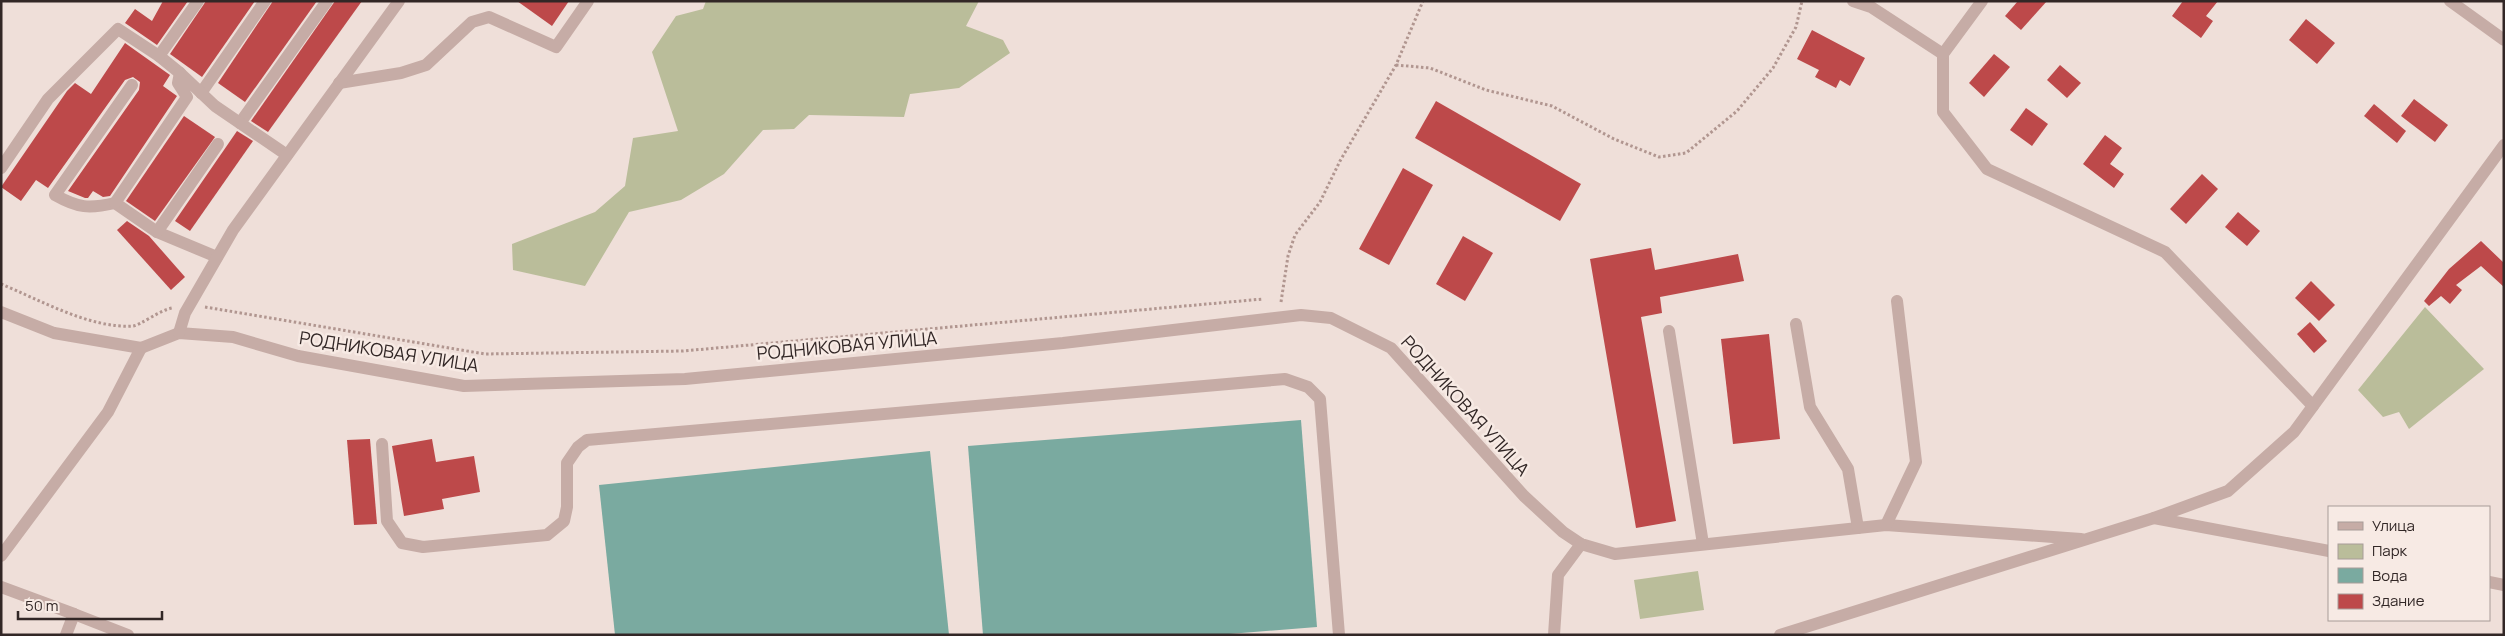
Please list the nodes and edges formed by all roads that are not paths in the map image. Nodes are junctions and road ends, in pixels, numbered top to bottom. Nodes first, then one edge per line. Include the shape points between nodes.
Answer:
1 (198, 1) edge
2 (265, 1) edge
3 (327, 1) edge
4 (399, 1) edge
5 (588, 1) edge
6 (1853, 1) edge
7 (1982, 1) edge
8 (2450, 1) edge
9 (2504, 40) edge
10 (1943, 54) junction
11 (159, 56) junction
12 (180, 73) junction
13 (339, 83) junction
14 (132, 85) dead end
15 (201, 93) junction
16 (240, 123) junction
17 (218, 144) dead end
18 (2504, 145) edge
19 (287, 155) junction
20 (1, 168) edge
21 (115, 202) junction
22 (157, 232) junction
23 (217, 258) junction
24 (1898, 301) dead end
25 (1, 312) edge
26 (1796, 324) dead end
27 (1669, 331) dead end
28 (179, 333) junction
29 (142, 348) junction
30 (2312, 406) junction
31 (382, 444) dead end
32 (2154, 518) junction
33 (1886, 525) junction
34 (1858, 528) junction
35 (2081, 539) junction
36 (1581, 544) junction
37 (1704, 544) junction
38 (2328, 551) edge
39 (1, 556) edge
40 (2490, 582) edge
41 (2504, 585) edge
42 (1, 587) edge
43 (74, 614) junction
44 (66, 635) edge
45 (128, 635) edge
46 (1339, 635) edge
47 (1554, 635) edge
48 (1780, 635) edge

1 - 11 street
2 - 15 street
3 - 16 street
4 - 13 street
5 - 13 street via 556,47 489,17 472,22 426,65 402,73
6 - 10 street via 1871,7
7 - 10 street
8 - 9 street
10 - 30 street via 1943,112 1987,170 2165,252
11 - 12 street
11 - 20 street via 118,29 48,99
12 - 15 street
12 - 21 street via 178,84 187,97
13 - 19 street
14 - 21 street via 55,195 74,205 95,207
15 - 16 street
16 - 19 street
17 - 22 street
18 - 30 street
19 - 23 street via 233,230
21 - 22 street
22 - 23 street
23 - 28 street via 190,305
24 - 33 street via 1916,462
25 - 29 street via 54,333
26 - 34 street via 1810,407 1848,469
27 - 37 street
28 - 29 street, РОДНИКОВАЯ УЛИЦА
28 - 36 street, РОДНИКОВАЯ УЛИЦА via 233,337 298,356 464,386 685,379 1063,343 1301,315 1330,318 1392,348 1524,496
29 - 39 street via 108,412
30 - 32 street via 2294,432 2228,491
31 - 46 street via 387,522 402,543 423,547 547,535 564,521 567,463 587,440 1286,379 1308,386 1320,399
32 - 35 street
32 - 38 street
33 - 34 street
33 - 35 street
34 - 37 street
35 - 48 street
36 - 37 street, РОДНИКОВАЯ УЛИЦА via 1615,554
36 - 47 street via 1558,575
40 - 41 street
42 - 43 street
43 - 44 street
43 - 45 street

